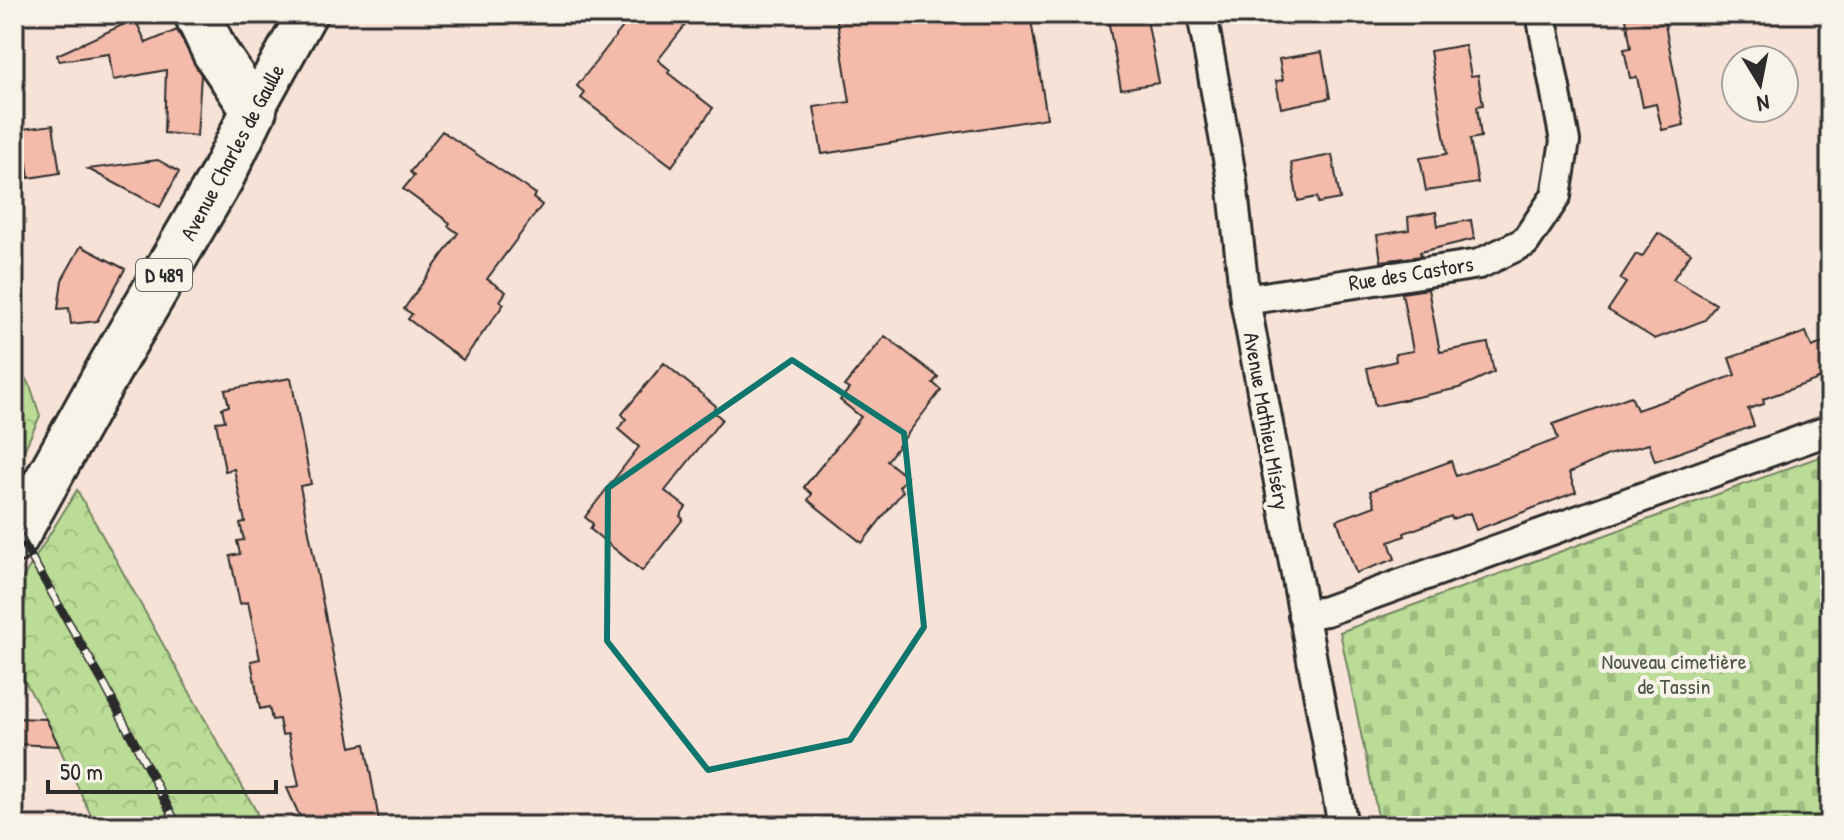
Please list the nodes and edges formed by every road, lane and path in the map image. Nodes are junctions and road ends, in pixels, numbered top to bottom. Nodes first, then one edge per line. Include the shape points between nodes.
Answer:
1 (197, 14) edge
2 (307, 14) edge
3 (1202, 14) edge
4 (1541, 14) edge
5 (254, 110) junction
6 (1245, 300) junction
7 (1830, 430) edge
8 (14, 540) edge
9 (1303, 615) junction
10 (1343, 826) edge

1 - 5 main road
2 - 5 main road, Avenue Charles de Gaulle / D 489
3 - 6 street, Avenue Mathieu Miséry via 1232,181
4 - 6 street, Rue des Castors via 1565,141 1556,196 1525,242 1479,264
5 - 8 main road, Avenue Charles de Gaulle / D 489 via 221,178
6 - 9 street, Avenue Mathieu Miséry
7 - 9 street
9 - 10 street, Avenue Mathieu Miséry

